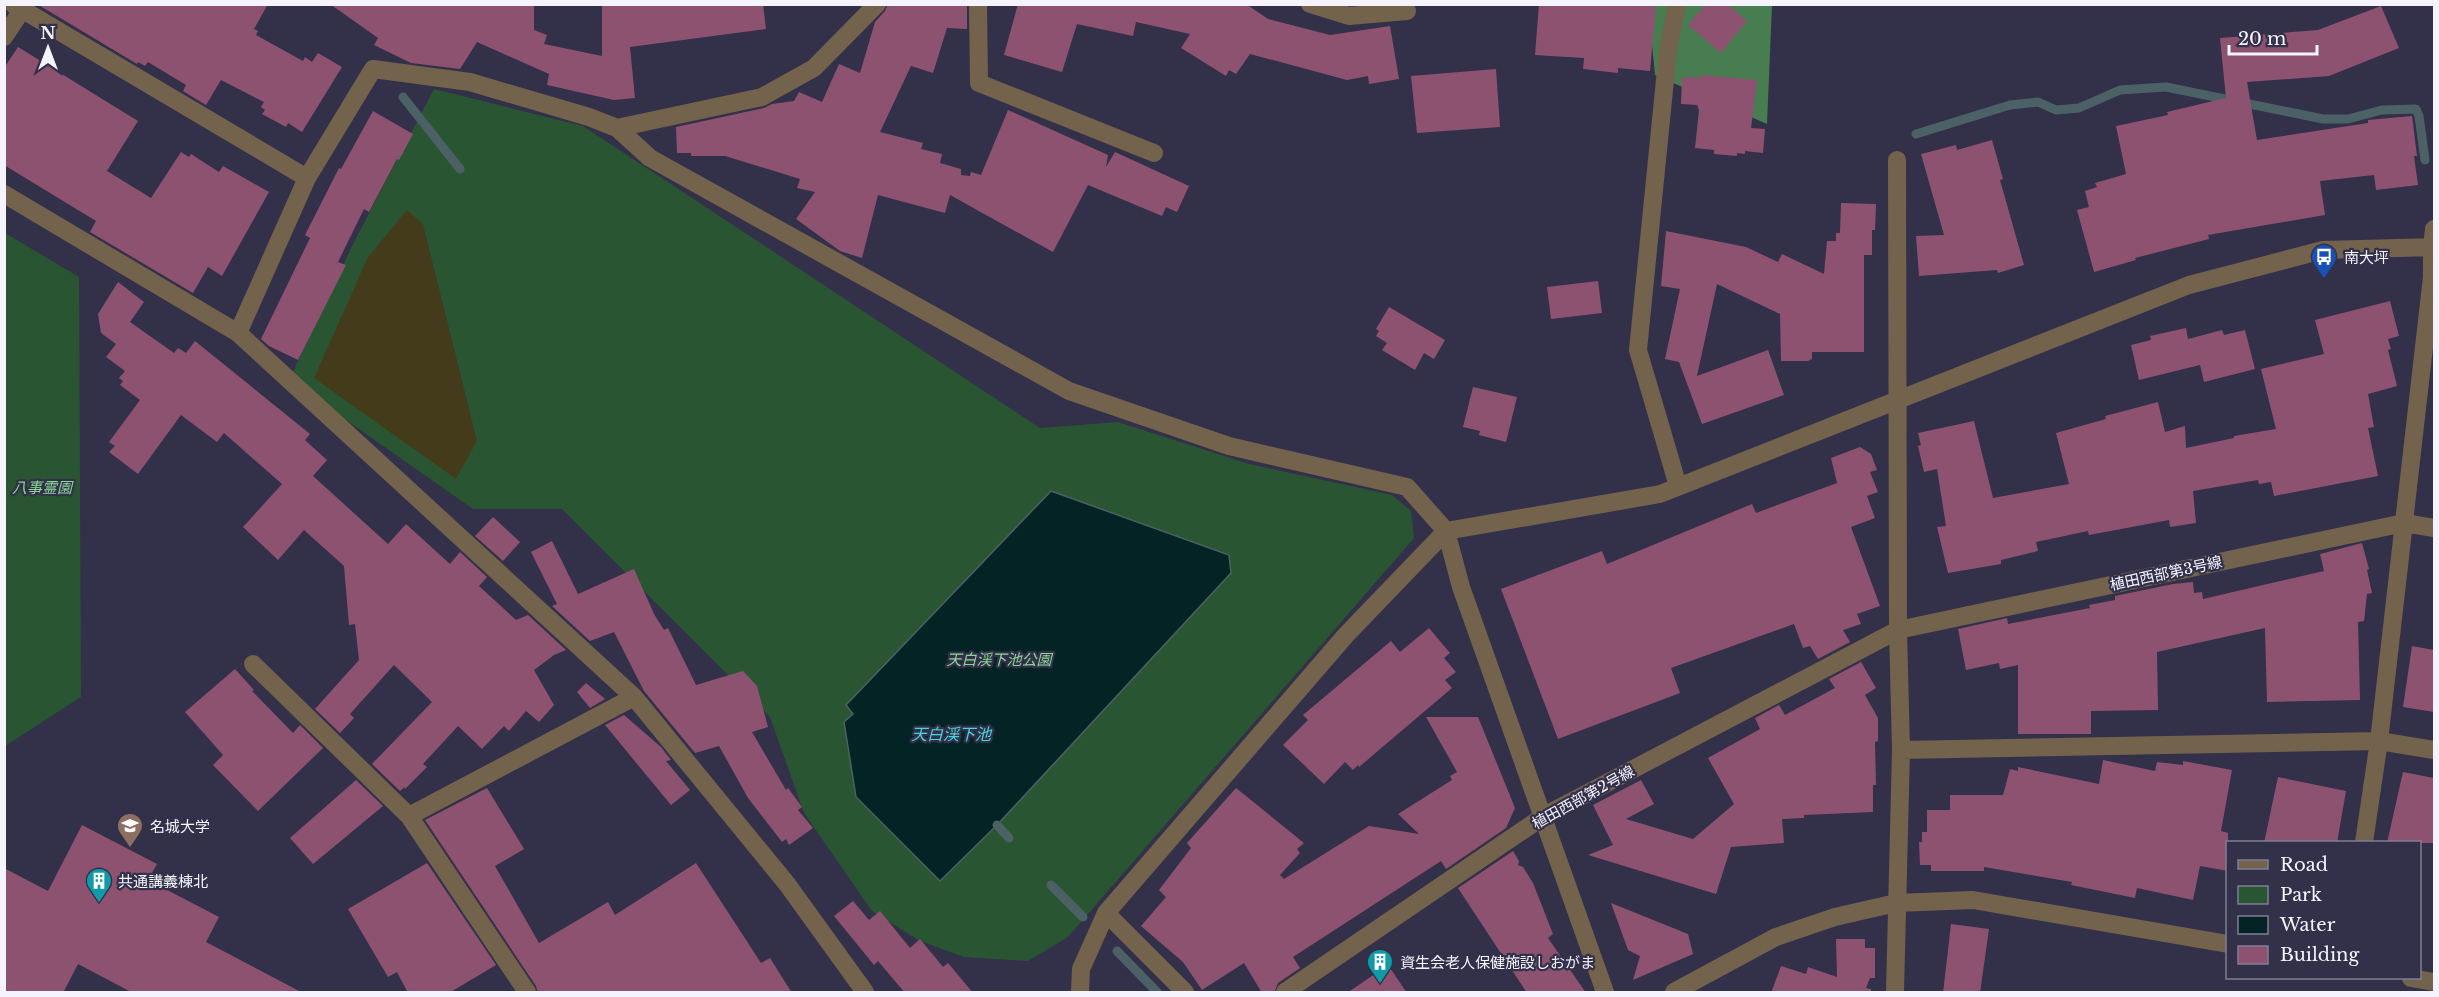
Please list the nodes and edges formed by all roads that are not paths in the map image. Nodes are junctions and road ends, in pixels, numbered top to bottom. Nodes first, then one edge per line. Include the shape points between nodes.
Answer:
1 (877, 4) edge
2 (978, 4) edge
3 (1310, 4) edge
4 (1677, 4) edge
5 (20, 7) edge
6 (1407, 11) dead end
7 (4, 37) edge
8 (617, 128) junction
9 (1154, 153) dead end
10 (1897, 160) dead end
11 (307, 178) junction
12 (4, 194) edge
13 (2434, 229) edge
14 (2433, 247) edge
15 (238, 333) junction
16 (1899, 398) junction
17 (1678, 486) junction
18 (2404, 523) junction
19 (2434, 528) edge
20 (1446, 531) junction
21 (1898, 630) junction
22 (253, 664) dead end
23 (634, 697) junction
24 (2379, 741) junction
25 (1901, 750) junction
26 (2434, 750) edge
27 (409, 816) junction
28 (1544, 816) junction
29 (2364, 841) edge
30 (1896, 903) junction
31 (1106, 913) junction
32 (2226, 944) edge
33 (2417, 979) edge
34 (2434, 982) edge
35 (527, 993) edge
36 (865, 993) edge
37 (1080, 993) edge
38 (1185, 993) edge
39 (1285, 993) edge
40 (1605, 993) edge
41 (1674, 993) edge
42 (1894, 993) edge

1 - 8 street via 814,68 762,97
2 - 9 street via 979,82
3 - 6 street via 1349,16
4 - 17 street via 1668,50 1638,350
5 - 7 street
5 - 11 street
8 - 11 street via 470,82 373,69
8 - 20 street via 650,158 1069,391 1229,446 1407,487
10 - 16 street
11 - 15 street
12 - 15 street
13 - 14 street
14 - 16 street via 2323,250 2189,285
14 - 18 street
15 - 23 street
16 - 17 street
16 - 21 street
17 - 20 street via 1660,494
18 - 19 street, 植田西部第3号線
18 - 21 street, 植田西部第3号線
18 - 24 street
20 - 28 street via 1461,587
20 - 31 street via 1346,635
21 - 25 street
21 - 28 street, 植田西部第2号線
22 - 27 street
23 - 27 street
23 - 36 street via 787,884
24 - 25 street
24 - 26 street
24 - 29 street
25 - 30 street
27 - 35 street
28 - 39 street, 植田西部第2号線
28 - 40 street
30 - 32 street via 1973,900
30 - 41 street via 1835,917 1776,938
30 - 42 street
31 - 37 street via 1081,969
31 - 38 street
33 - 34 street

